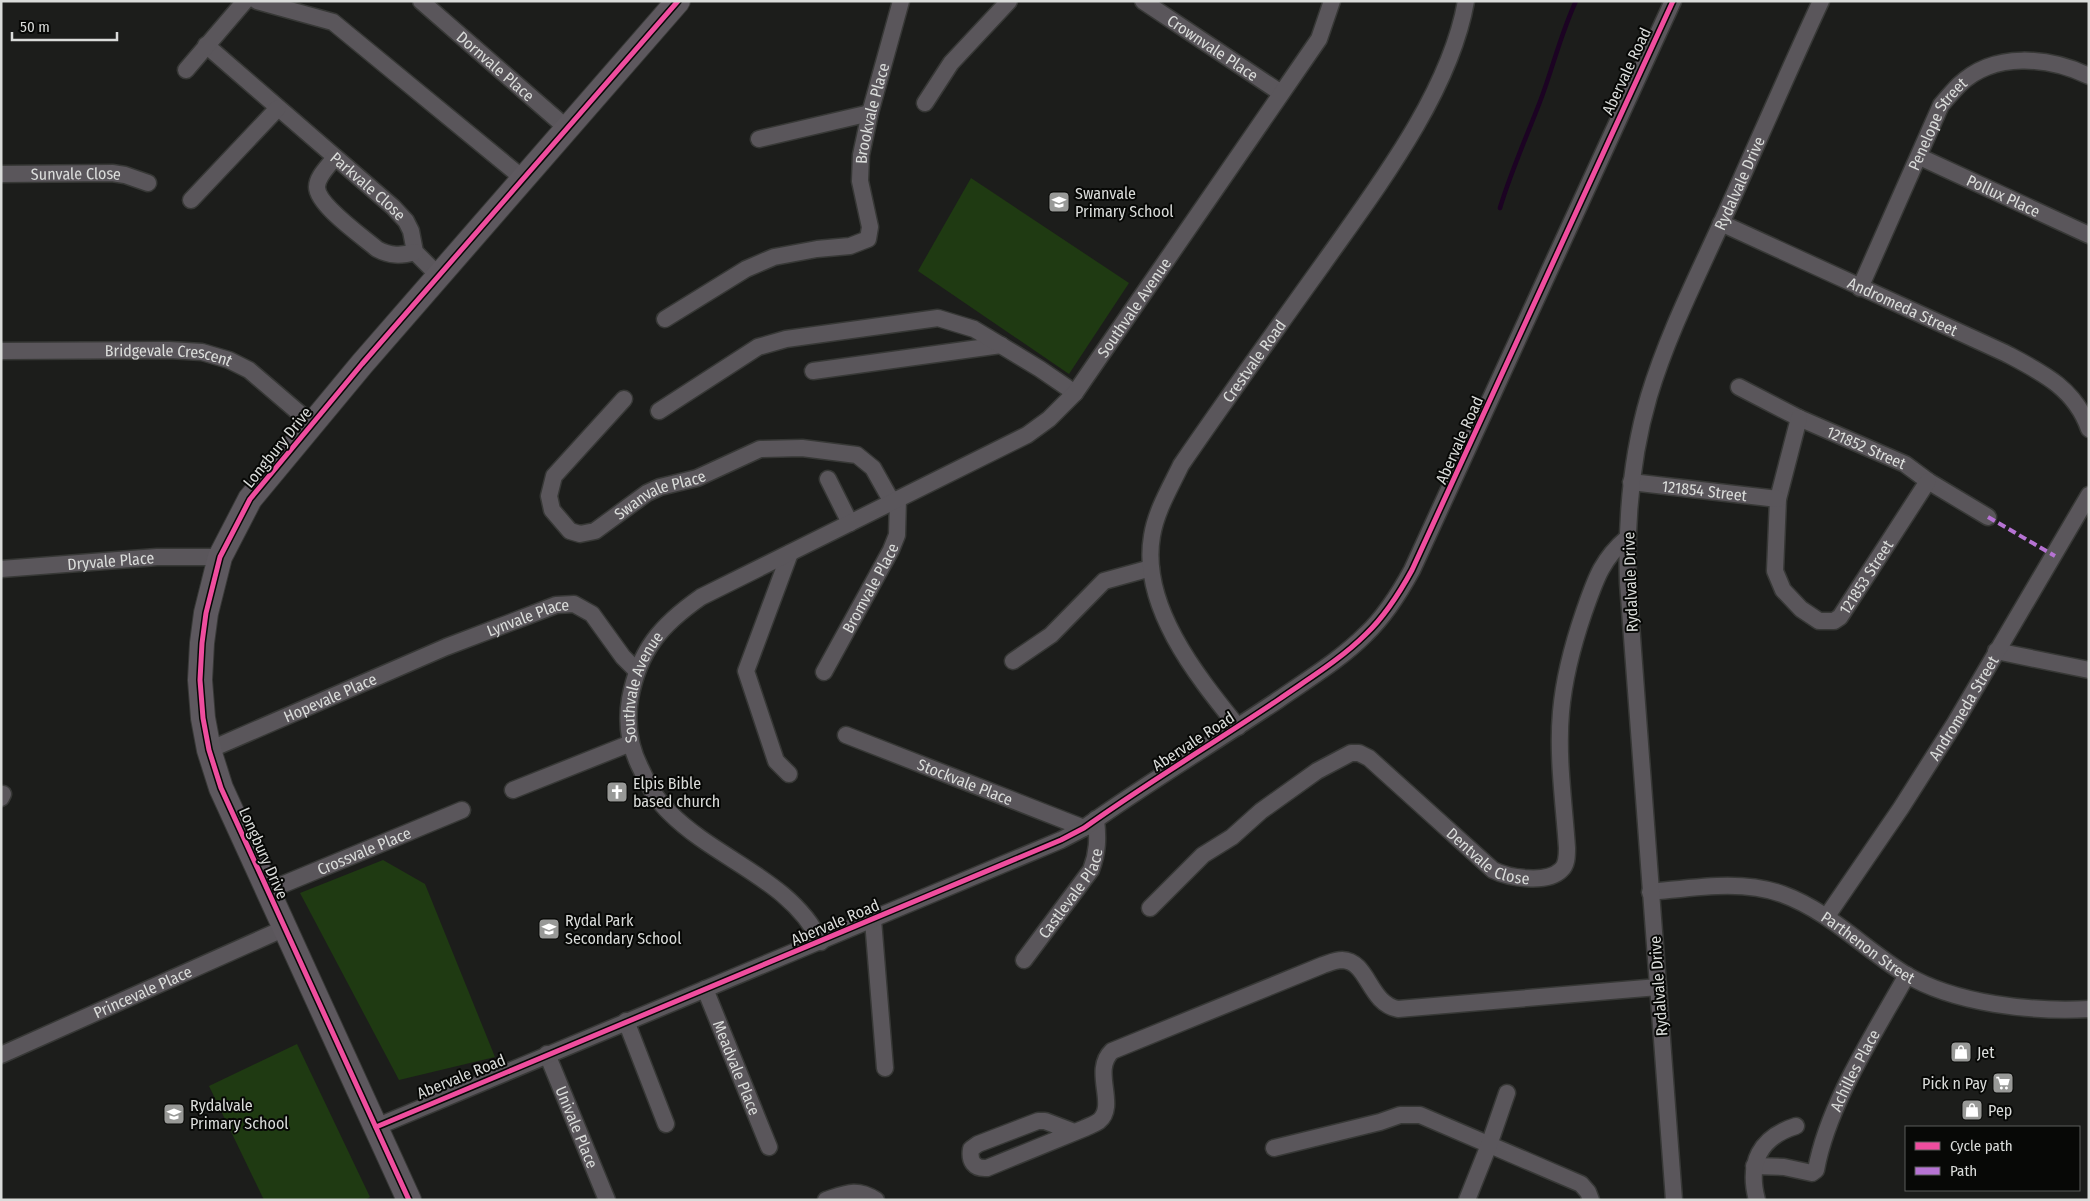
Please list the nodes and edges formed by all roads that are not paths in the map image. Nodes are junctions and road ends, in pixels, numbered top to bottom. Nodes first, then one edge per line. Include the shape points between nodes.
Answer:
1 (244, 1) edge
2 (257, 1) edge
3 (422, 1) edge
4 (678, 1) edge
5 (901, 1) edge
6 (1009, 1) edge
7 (1143, 1) edge
8 (1332, 1) edge
9 (1466, 1) edge
10 (1672, 1) edge
11 (1821, 1) edge
12 (206, 45) junction
13 (186, 70) dead end
14 (2089, 76) edge
15 (1281, 93) junction
16 (925, 104) dead end
17 (278, 108) junction
18 (870, 113) junction
19 (569, 130) junction
20 (759, 138) dead end
21 (335, 157) junction
22 (1920, 157) junction
23 (1, 174) edge
24 (525, 180) junction
25 (148, 183) dead end
26 (192, 200) dead end
27 (1721, 223) junction
28 (2089, 235) edge
29 (415, 252) junction
30 (440, 277) junction
31 (1860, 288) junction
32 (665, 319) dead end
33 (1001, 345) junction
34 (1, 351) edge
35 (813, 371) dead end
36 (1738, 388) dead end
37 (1074, 393) junction
38 (624, 399) dead end
39 (659, 412) dead end
40 (1799, 418) junction
41 (312, 424) junction
42 (2089, 429) edge
43 (828, 479) dead end
44 (1928, 481) junction
45 (1631, 482) junction
46 (1778, 499) junction
47 (895, 500) junction
48 (2088, 500) edge
49 (1988, 517) dead end
50 (850, 523) junction
51 (1627, 538) junction
52 (790, 553) junction
53 (220, 557) junction
54 (1151, 568) junction
55 (1, 569) edge
56 (451, 646) joint
57 (1996, 651) junction
58 (1013, 661) dead end
59 (2089, 670) edge
60 (637, 671) junction
61 (824, 672) dead end
62 (1238, 727) junction
63 (846, 735) dead end
64 (631, 743) junction
65 (209, 750) junction
66 (789, 774) dead end
67 (513, 790) dead end
68 (462, 810) dead end
69 (1090, 823) junction
70 (267, 891) junction
71 (1650, 892) junction
72 (1150, 908) dead end
73 (1827, 916) junction
74 (874, 920) junction
75 (285, 928) junction
76 (821, 942) junction
77 (1024, 960) dead end
78 (1907, 975) junction
79 (1658, 987) junction
80 (705, 989) junction
81 (2089, 1009) edge
82 (626, 1022) junction
83 (547, 1054) junction
84 (1, 1055) edge
85 (885, 1068) dead end
86 (1507, 1092) dead end
87 (666, 1124) dead end
88 (1796, 1126) dead end
89 (376, 1127) junction
90 (1074, 1132) junction
91 (1489, 1145) junction
92 (769, 1147) dead end
93 (1274, 1148) dead end
94 (1754, 1166) junction
95 (409, 1200) edge
96 (607, 1200) edge
97 (826, 1200) edge
98 (876, 1200) edge
99 (1467, 1200) edge
100 (1591, 1200) edge
101 (1674, 1200) edge
102 (1757, 1200) edge

1 - 12 street
2 - 24 street via 333,22
3 - 19 street, Dornvale Place
4 - 19 street, Longbury Drive
5 - 18 street, Brookvale Place
6 - 16 street via 951,63
7 - 15 street, Crownvale Place
8 - 15 street, Southvale Avenue via 1319,38
9 - 54 street, Crestvale Road via 1448,65 1423,114 1356,218 1181,465 1161,505 1152,536
10 - 62 street, Abervale Road via 1402,590 1368,633 1347,652
11 - 27 street, Rydalvale Drive
12 - 13 street
12 - 17 street, Parkvale Close
14 - 22 street, Penelope Street via 2030,60 1987,66 1960,84 1942,105
15 - 37 street, Southvale Avenue
17 - 21 street, Parkvale Close
17 - 26 street
18 - 20 street
18 - 32 street, Brookvale Place via 861,154 860,181 870,227 870,235 863,243 782,256 746,269
19 - 24 street, Longbury Drive
21 - 29 street, Parkvale Close via 406,221
21 - 29 street via 320,177 317,187 321,200 377,249 397,255
22 - 28 street, Pollux Place
22 - 31 street, Penelope Street
23 - 25 street, Sunvale Close via 112,173
24 - 30 street, Longbury Drive
27 - 31 street, Andromeda Street
27 - 45 street, Rydalvale Drive via 1658,369 1648,398
29 - 30 street
30 - 41 street, Longbury Drive
31 - 42 street, Andromeda Street via 2046,375 2068,391 2083,412
33 - 35 street
33 - 37 street
33 - 39 street via 974,329 938,318 786,339 746,353
34 - 41 street, Bridgevale Crescent via 202,352 249,370
36 - 40 street, 121852 Street
37 - 47 street, Southvale Avenue via 1049,419 1027,435
38 - 47 street, Swanvale Place via 554,476 549,496 552,510 570,531 587,534 594,531 647,493 697,478 760,449 802,448 857,455 873,468
40 - 44 street, 121852 Street via 1905,464
40 - 46 street, 121853 Street
41 - 53 street, Longbury Drive via 250,499
43 - 50 street
44 - 46 street, 121853 Street via 1840,617 1834,621 1819,621 1801,609 1779,581 1775,571
44 - 49 street, 121852 Street
45 - 46 street, 121854 Street
45 - 51 street, Rydalvale Drive
47 - 50 street, Southvale Avenue
47 - 61 street, Bromvale Place via 897,535 891,550
48 - 57 street, Andromeda Street
50 - 52 street, Southvale Avenue
51 - 71 street, Rydalvale Drive
51 - 72 street, Dentvale Close via 1604,561 1598,572 1566,672 1560,736 1568,848 1561,870 1552,876 1535,878 1503,875 1493,870 1369,758 1351,753 1317,772 1261,811 1232,837 1203,855
52 - 60 street, Southvale Avenue via 701,597 677,614 658,632
52 - 66 street via 746,671 776,761
53 - 55 street, Dryvale Place via 157,556
53 - 65 street, Longbury Drive via 202,643 200,680
54 - 58 street via 1104,581 1051,635
54 - 62 street, Crestvale Road via 1159,605 1181,648 1202,682
56 - 60 street, Lynvale Place via 556,606 574,604 592,614 623,658
56 - 65 street, Hopevale Place
57 - 59 street
57 - 73 street, Andromeda Street via 1911,792
60 - 64 street, Southvale Avenue via 628,712
62 - 69 street, Abervale Road
63 - 69 street, Stockvale Place
64 - 67 street
64 - 76 street, Southvale Avenue via 650,788 670,813 795,905 812,923
65 - 70 street, Longbury Drive via 221,788
68 - 70 street, Crossvale Place
69 - 74 street, Abervale Road via 1036,852
69 - 77 street, Castlevale Place via 1098,840 1092,870
70 - 75 street, Longbury Drive
71 - 73 street, Parthenon Street via 1724,885 1751,888 1781,893
71 - 79 street, Rydalvale Drive
73 - 78 street, Parthenon Street
74 - 76 street, Abervale Road
74 - 85 street
75 - 84 street, Princevale Place
75 - 89 street, Longbury Drive
76 - 80 street, Abervale Road
78 - 81 street, Parthenon Street via 1950,993 2007,1007
78 - 94 street, Achilles Place via 1852,1073 1820,1145 1816,1170
79 - 90 street via 1398,1009 1380,1001 1360,969 1352,962 1341,960 1112,1051 1103,1065 1105,1111 1100,1120
79 - 101 street, Rydalvale Drive
80 - 82 street, Abervale Road
80 - 92 street, Meadvale Place
82 - 83 street, Abervale Road
82 - 87 street
83 - 89 street, Abervale Road
83 - 96 street, Univale Place
86 - 91 street
88 - 94 street via 1778,1131 1761,1148
89 - 95 street, Longbury Drive
90 - 90 street via 987,1168 974,1164 970,1157 971,1149 978,1144 1038,1121
91 - 93 street via 1413,1113
91 - 99 street
91 - 100 street via 1581,1184
94 - 102 street
97 - 98 street via 855,1192

